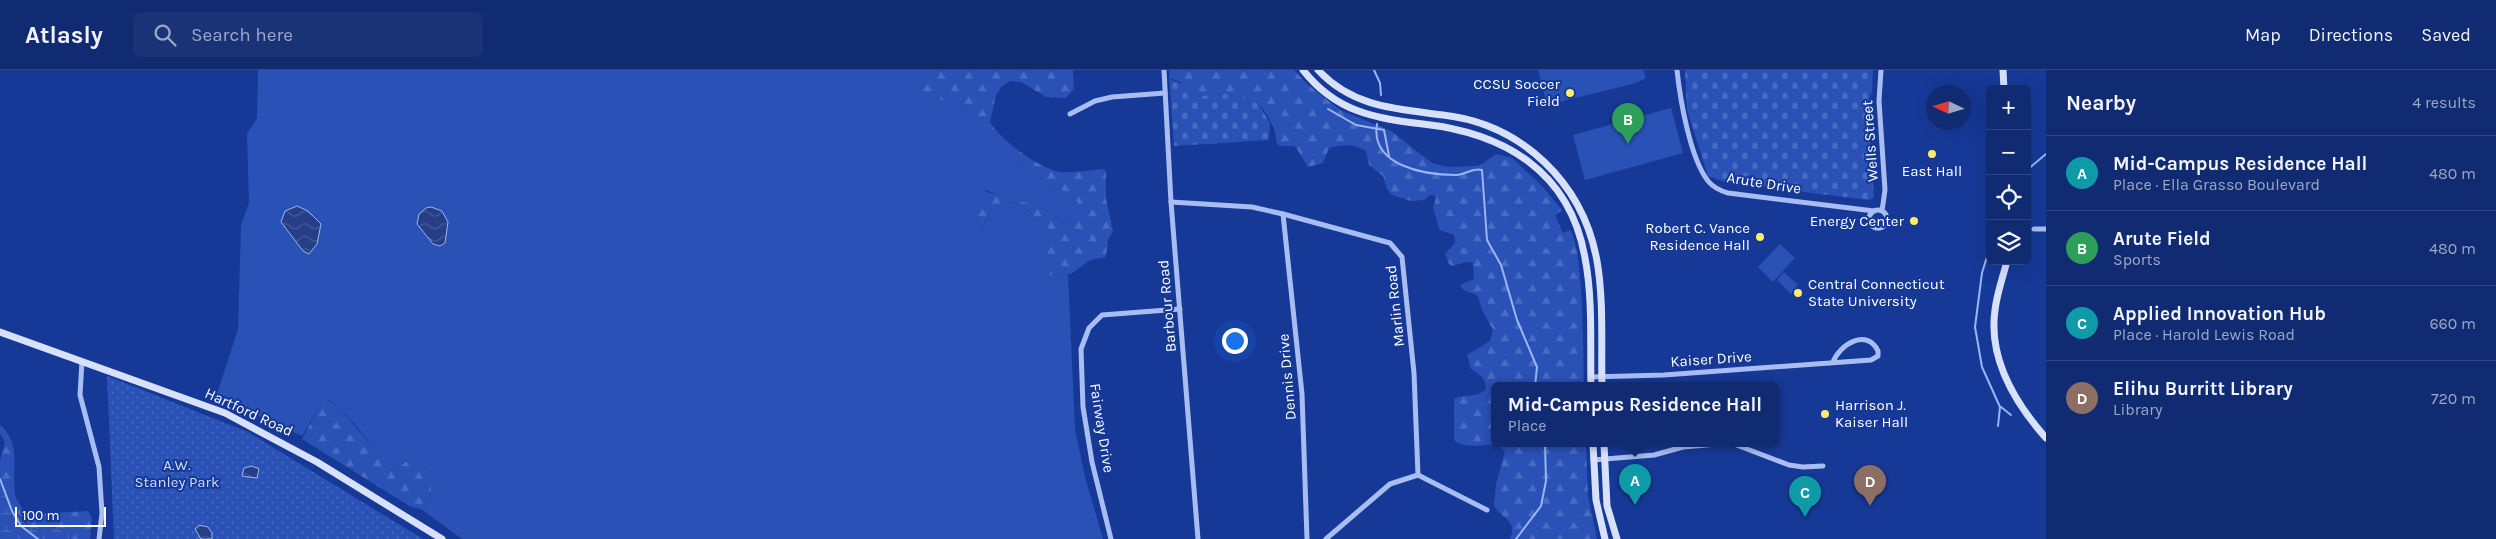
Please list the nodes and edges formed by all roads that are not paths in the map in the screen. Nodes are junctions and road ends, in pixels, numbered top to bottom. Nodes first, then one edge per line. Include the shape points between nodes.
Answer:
1 (1164, 70) edge
2 (1303, 70) edge
3 (1318, 70) edge
4 (1677, 70) edge
5 (1881, 70) edge
6 (2003, 70) edge
7 (2004, 85) edge
8 (1165, 93) junction
9 (1356, 98) junction
10 (1350, 108) junction
11 (1422, 112) junction
12 (1070, 114) dead end
13 (1421, 124) junction
14 (1171, 202) junction
15 (1874, 211) junction
16 (1882, 211) junction
17 (1283, 214) junction
18 (2046, 229) edge
19 (2034, 230) dead end
20 (2006, 265) edge
21 (1180, 309) junction
22 (0, 332) edge
23 (82, 361) junction
24 (1833, 362) junction
25 (1591, 377) junction
26 (1602, 377) junction
27 (1591, 382) edge
28 (1602, 382) edge
29 (2046, 438) edge
30 (1593, 447) edge
31 (1604, 447) edge
32 (1683, 447) edge
33 (1742, 447) edge
34 (1604, 459) junction
35 (1593, 460) junction
36 (1823, 466) dead end
37 (1418, 475) junction
38 (1487, 510) dead end
39 (99, 539) edge
40 (442, 539) edge
41 (1111, 539) edge
42 (1198, 539) edge
43 (1307, 539) edge
44 (1326, 539) edge
45 (1605, 539) edge
46 (1617, 539) edge

1 - 8 street, Barbour Road
2 - 10 main road via 1324,92
3 - 9 main road
4 - 15 street, Arute Drive via 1683,110 1698,161 1710,183 1728,194
5 - 16 street, Wells Street via 1879,101 1885,190
6 - 7 main road
8 - 12 street via 1112,97 1095,101
8 - 14 street, Barbour Road
9 - 10 main road
9 - 11 main road via 1382,108
10 - 13 main road via 1378,118
11 - 13 main road
11 - 26 main road via 1467,119 1503,132 1539,156 1567,187 1586,221 1597,261
13 - 25 main road via 1470,131 1504,145 1534,166 1560,196 1576,225 1586,260
14 - 17 street, Marlin Road via 1252,207
14 - 21 street, Barbour Road
15 - 16 street
15 - 16 street, Wells Street via 1871,221 1878,229 1886,222
17 - 37 street, Marlin Road via 1390,243 1402,257 1414,373
17 - 43 street, Dennis Drive via 1302,394
18 - 19 street
20 - 29 main road via 1995,309 1996,349 2004,376 2016,398
21 - 41 street, Fairway Drive via 1102,315 1089,328 1081,349 1083,407 1092,462
21 - 42 street, Barbour Road
22 - 23 main road, Hartford Road
23 - 39 street via 80,395 99,465 102,513
23 - 40 main road, Hartford Road via 228,414 317,462
24 - 24 street, Kaiser Drive via 1874,360 1878,351 1867,341 1850,342 1836,353
24 - 26 street, Kaiser Drive
25 - 26 street, Kaiser Drive
25 - 27 main road
26 - 28 main road
30 - 35 main road
31 - 34 main road
32 - 34 street via 1654,456
33 - 36 street via 1789,466
34 - 35 street
34 - 46 main road via 1607,506
35 - 45 main road via 1596,504
37 - 38 street
37 - 44 street via 1390,484

